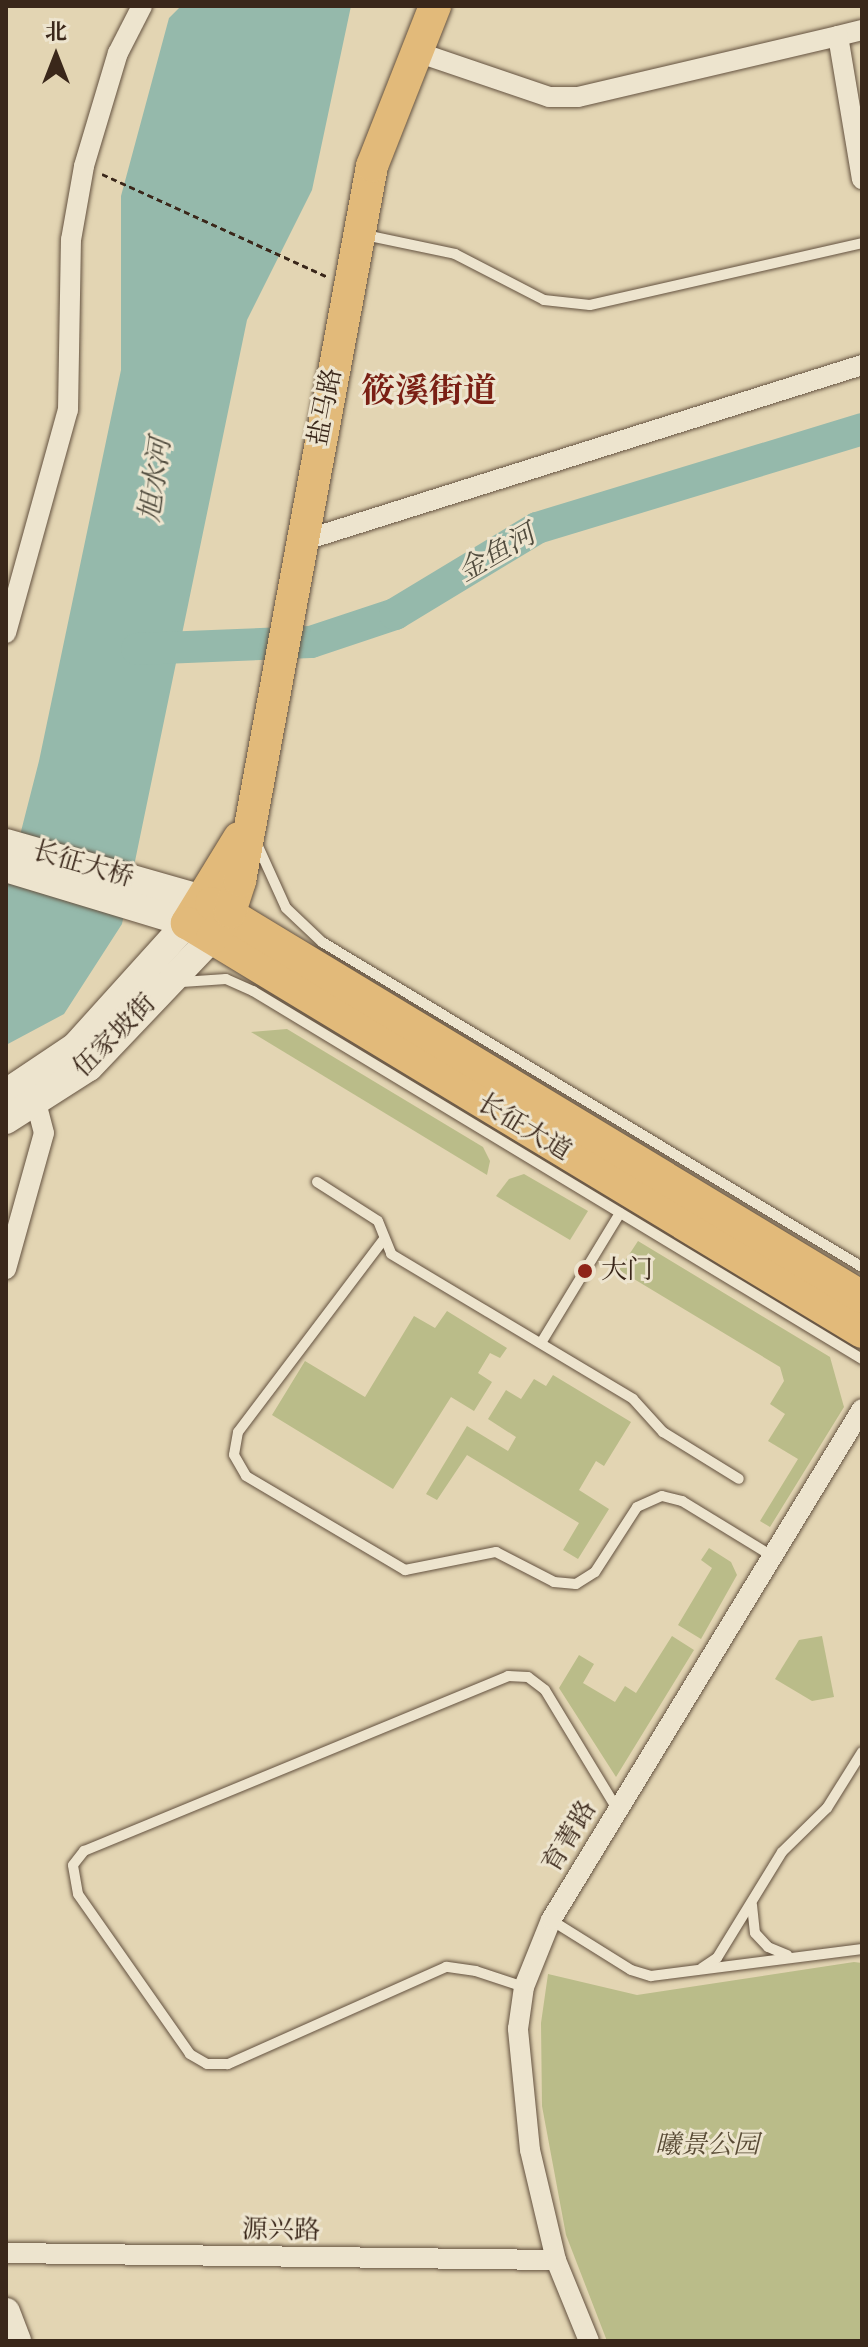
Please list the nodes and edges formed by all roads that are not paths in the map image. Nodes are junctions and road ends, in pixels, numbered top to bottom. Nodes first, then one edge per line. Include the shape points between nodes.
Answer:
1 (142, 6) edge
2 (435, 6) edge
3 (862, 30) edge
4 (838, 36) junction
5 (417, 52) junction
6 (862, 179) edge
7 (359, 234) junction
8 (862, 243) edge
9 (862, 365) edge
10 (299, 542) junction
11 (6, 633) edge
12 (250, 817) junction
13 (6, 843) edge
14 (6, 868) edge
15 (157, 899) junction
16 (208, 918) junction
17 (164, 987) junction
18 (25, 1093) edge
19 (6, 1120) edge
20 (317, 1182) dead end
21 (620, 1213) junction
22 (384, 1239) junction
23 (401, 1260) junction
24 (862, 1267) edge
25 (6, 1269) edge
26 (364, 1271) junction
27 (862, 1297) edge
28 (862, 1332) edge
29 (541, 1343) junction
30 (862, 1359) edge
31 (862, 1409) edge
32 (739, 1479) dead end
33 (772, 1556) junction
34 (862, 1752) edge
35 (617, 1809) junction
36 (753, 1900) junction
37 (551, 1920) junction
38 (862, 1949) edge
39 (797, 1956) junction
40 (696, 1971) junction
41 (524, 1987) junction
42 (6, 2253) edge
43 (556, 2260) junction
44 (6, 2312) edge
45 (17, 2341) edge
46 (589, 2341) edge

1 - 11 street via 118,53 84,166 71,240 68,410
2 - 5 main road, 盐马路
3 - 4 street
4 - 5 street via 578,97 549,97
4 - 6 street
5 - 7 main road, 盐马路 via 372,166
7 - 8 lane via 455,254 544,300 590,305
7 - 10 main road, 盐马路
9 - 10 street
10 - 12 main road, 盐马路
12 - 16 main road, 盐马路
12 - 24 lane via 286,908 322,942
13 - 15 street, 长征大桥
14 - 15 street, 长征大桥
15 - 16 street
16 - 17 street, 伍家坡街
16 - 18 street, 伍家坡街
16 - 27 main road, 长征大道
16 - 28 main road, 长征大道
17 - 18 street, 伍家坡街 via 89,1067
17 - 21 lane via 198,977 226,979 253,991
18 - 19 street, 伍家坡街
18 - 25 street via 44,1133
20 - 22 lane via 374,1216
21 - 29 lane
21 - 30 lane
22 - 23 lane
22 - 26 lane
23 - 26 lane via 384,1260
23 - 29 lane
26 - 33 lane via 238,1432 236,1461 251,1480 405,1570 496,1552 554,1582 576,1584 599,1567 637,1507 662,1496 682,1501
29 - 32 lane via 633,1399 663,1432
31 - 33 street, 育菁路
33 - 35 street, 育菁路
34 - 36 lane via 836,1797 788,1845
35 - 37 street, 育菁路
35 - 41 lane via 545,1690 528,1677 508,1676 84,1851 73,1865 78,1894 190,2054 207,2064 228,2064 446,1967
36 - 39 lane via 752,1925 761,1940 776,1953
36 - 40 lane via 717,1958
37 - 40 lane via 636,1973
37 - 41 street, 育菁路
38 - 39 lane
39 - 40 lane
41 - 43 street, 育菁路 via 518,2029 521,2092
42 - 43 street, 源兴路
43 - 46 street, 育菁路
44 - 45 street

